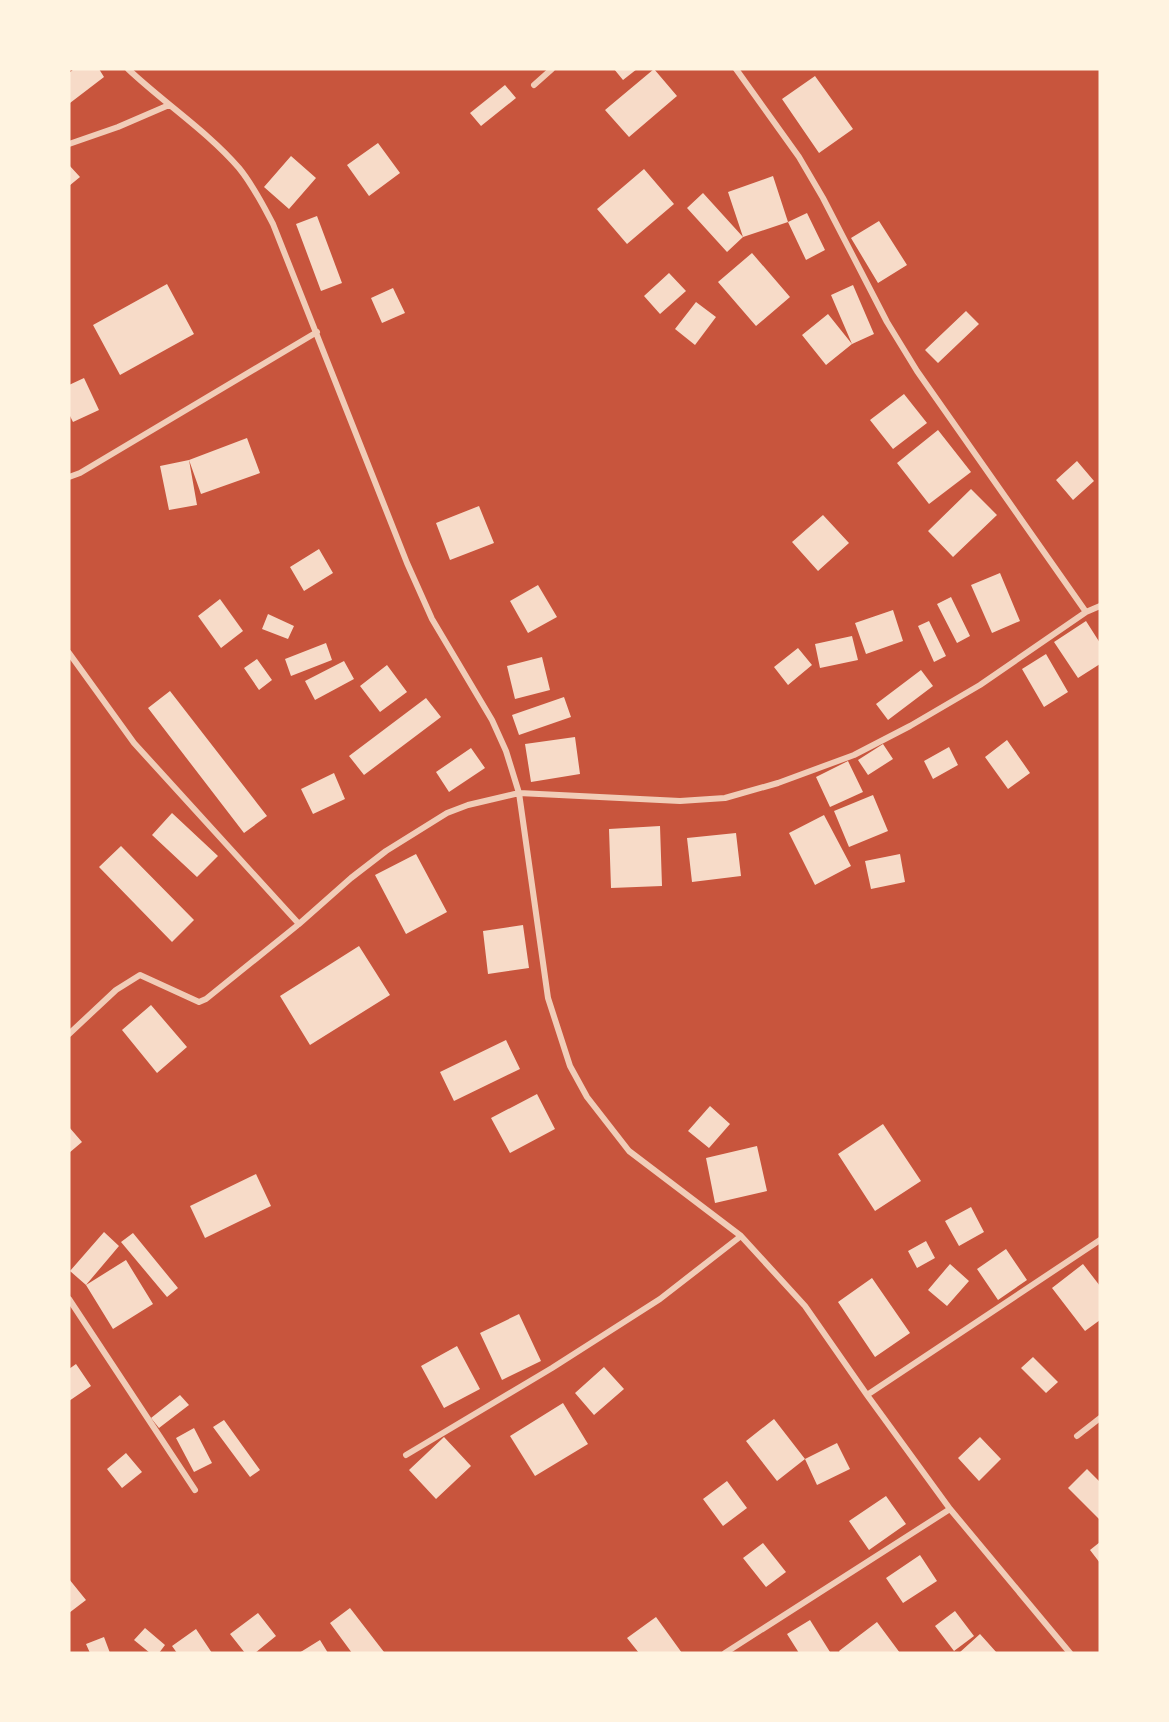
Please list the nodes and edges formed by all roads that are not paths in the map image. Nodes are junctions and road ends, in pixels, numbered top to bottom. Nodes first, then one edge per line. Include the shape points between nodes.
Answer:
1 (128, 69) edge
2 (552, 69) edge
3 (736, 69) edge
4 (534, 86) dead end
5 (169, 105) junction
6 (69, 144) edge
7 (317, 332) junction
8 (69, 477) edge
9 (1100, 606) edge
10 (1086, 612) junction
11 (69, 653) edge
12 (519, 793) junction
13 (298, 924) junction
14 (69, 1034) edge
15 (741, 1236) junction
16 (1100, 1240) edge
17 (69, 1299) edge
18 (867, 1395) junction
19 (1100, 1418) edge
20 (1077, 1436) dead end
21 (406, 1455) dead end
22 (195, 1490) dead end
23 (950, 1509) junction
24 (725, 1653) edge
25 (1070, 1653) edge

1 - 5 street
2 - 4 street
3 - 10 street via 799,157 917,370
5 - 6 street
5 - 7 street via 215,143 257,194
7 - 8 street
7 - 12 street via 407,563 446,646 492,720
9 - 10 street
10 - 12 street via 980,685 910,726 854,755 778,783 725,798 680,801
11 - 13 street via 134,743
12 - 13 street via 468,805 420,829 351,878
12 - 15 street via 548,998 570,1066 587,1096 629,1151
13 - 14 street via 200,1002 140,975 116,990
15 - 18 street via 805,1306
15 - 21 street via 660,1299
16 - 18 street
17 - 22 street
18 - 23 street
19 - 20 street
23 - 24 street
23 - 25 street

